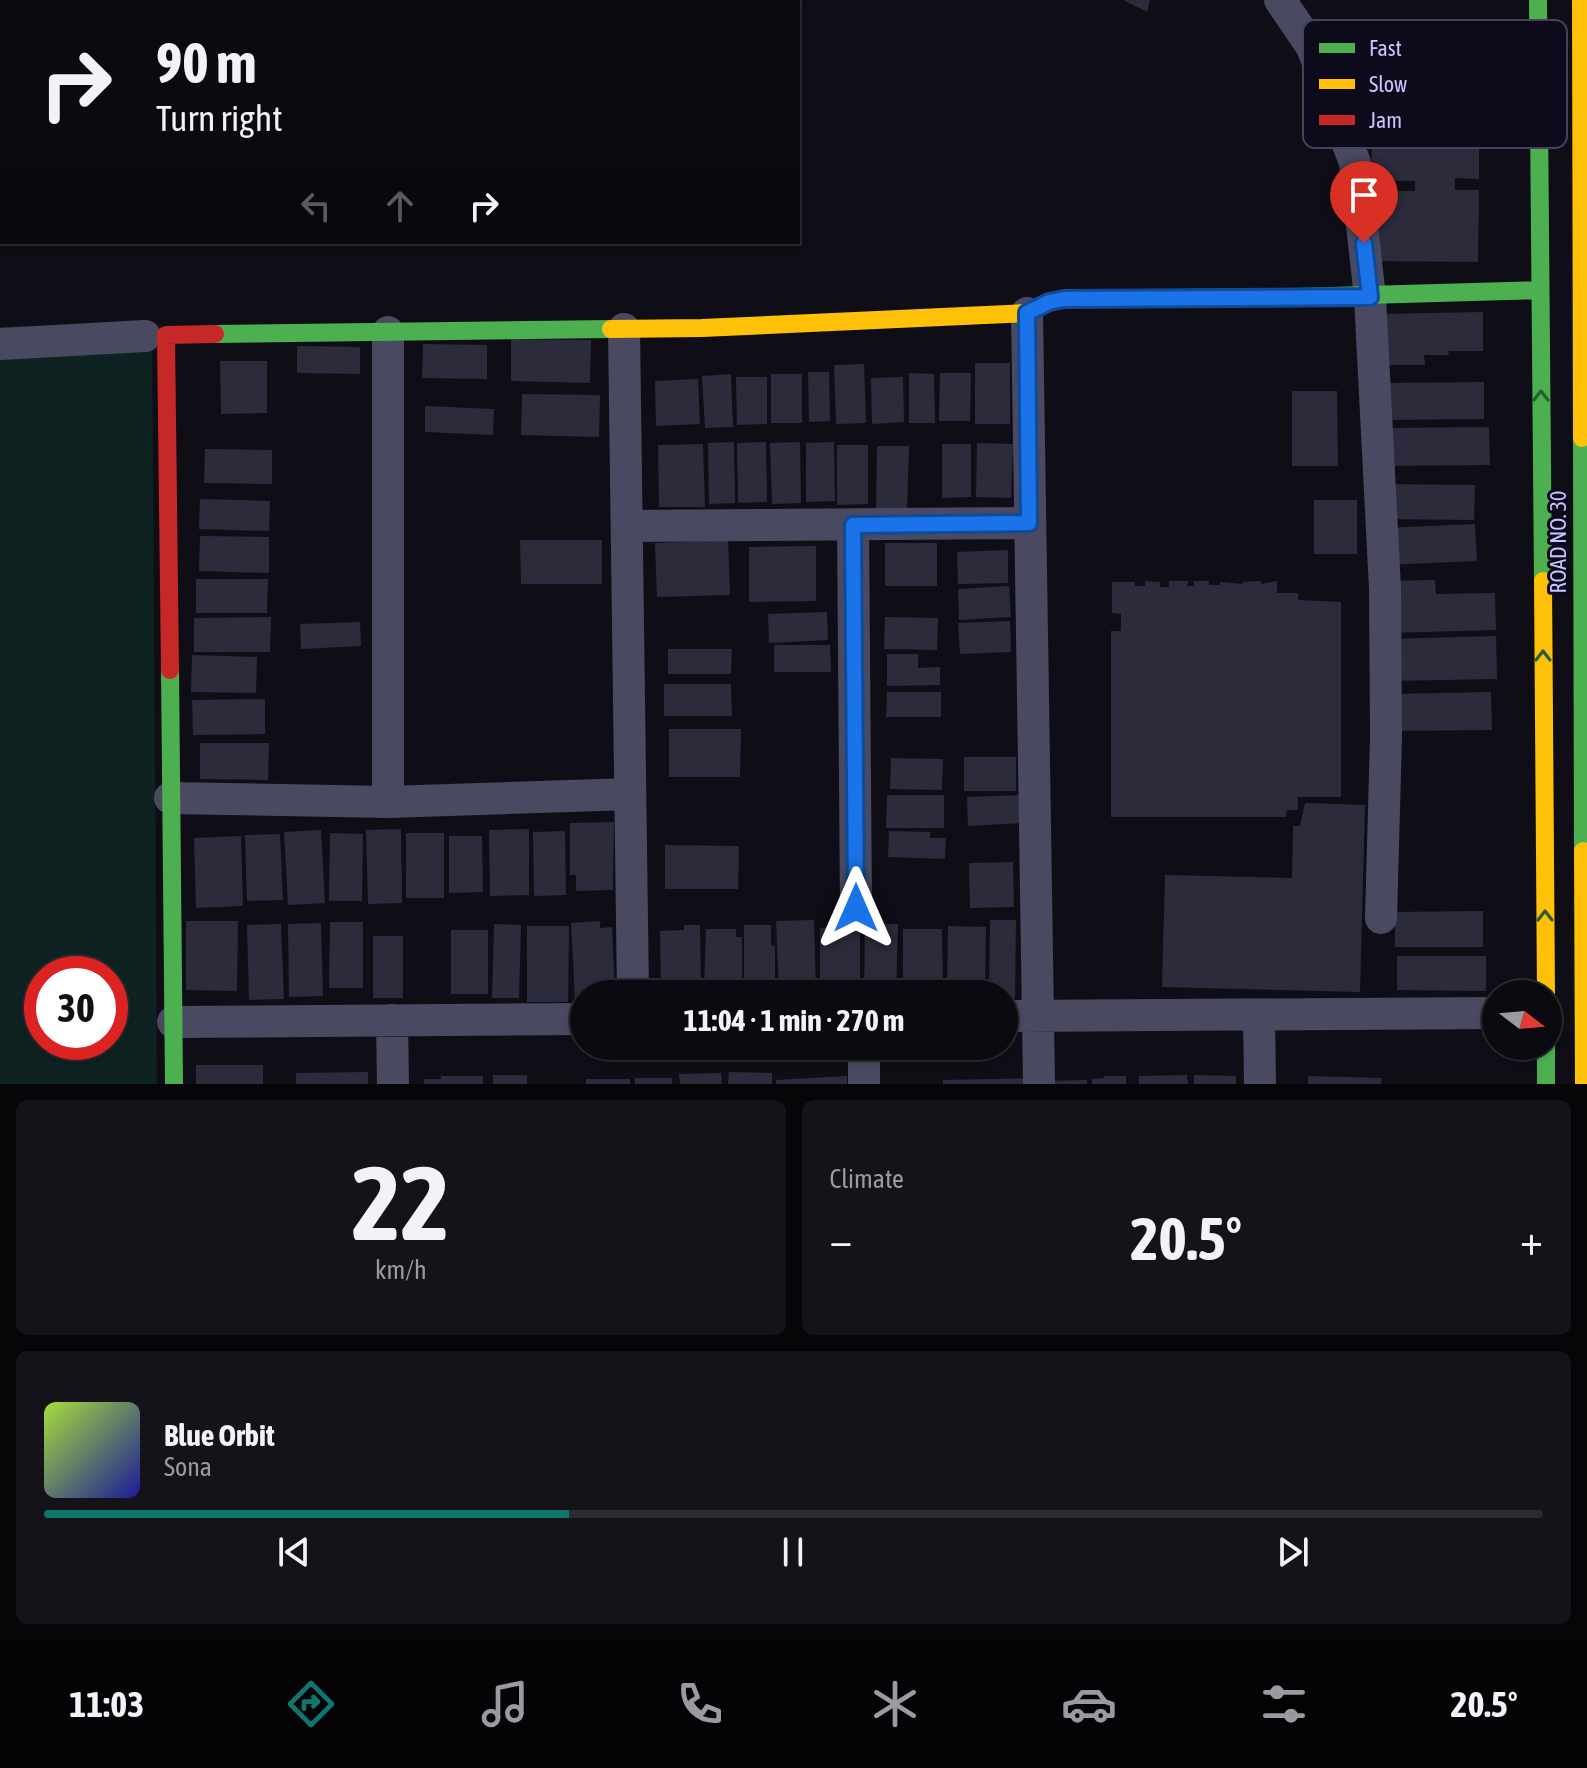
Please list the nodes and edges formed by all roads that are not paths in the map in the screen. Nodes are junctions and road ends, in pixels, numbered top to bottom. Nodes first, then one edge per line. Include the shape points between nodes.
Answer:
1 (1280, 0) edge
2 (1538, 0) edge
3 (1581, 0) edge
4 (1538, 20) edge
5 (1303, 34) edge
6 (1349, 148) edge
7 (1539, 148) edge
8 (1584, 171) edge
9 (1540, 290) junction
10 (1370, 297) junction
11 (1027, 313) junction
12 (624, 329) junction
13 (1584, 329) edge
14 (388, 332) junction
15 (145, 336) dead end
16 (0, 344) edge
17 (1029, 523) junction
18 (853, 525) junction
19 (627, 526) junction
20 (1584, 526) edge
21 (630, 794) junction
22 (170, 798) junction
23 (388, 802) junction
24 (856, 908) dead end
25 (1381, 918) dead end
26 (633, 980) edge
27 (1546, 980) edge
28 (1583, 1012) junction
29 (1482, 1013) edge
30 (1562, 1013) edge
31 (1259, 1015) junction
32 (1018, 1016) edge
33 (1038, 1016) junction
34 (570, 1019) edge
35 (392, 1020) junction
36 (173, 1022) junction
37 (864, 1060) edge
38 (1546, 1060) edge
39 (174, 1084) edge
40 (393, 1084) edge
41 (864, 1084) edge
42 (1039, 1084) edge
43 (1260, 1084) edge
44 (1546, 1084) edge
45 (1584, 1084) edge

1 - 5 street
2 - 4 street, ROAD NO. 30
3 - 8 street, ROAD NO. 30
6 - 10 street
7 - 9 street, ROAD NO. 30
8 - 13 street, ROAD NO. 30
9 - 10 street
27 -> 9 street, ROAD NO. 30
10 - 11 street via 1064,299
10 - 25 street via 1385,588
11 - 12 street
11 - 17 street
12 - 14 street
12 - 19 street
13 - 20 street, ROAD NO. 30
14 - 22 street via 166,335
14 - 23 street
15 - 16 street
17 - 18 street
17 - 33 street
18 - 19 street
18 - 24 street
19 - 21 street
20 - 28 street, ROAD NO. 30
21 - 23 street
21 - 26 street
22 - 23 street
22 - 36 street
28 - 30 street
28 - 45 street, ROAD NO. 30
29 - 31 street
31 - 33 street
31 - 43 street
32 - 33 street
33 - 42 street
34 - 35 street
35 - 36 street
35 - 40 street
36 - 39 street
37 - 41 street
38 - 44 street

